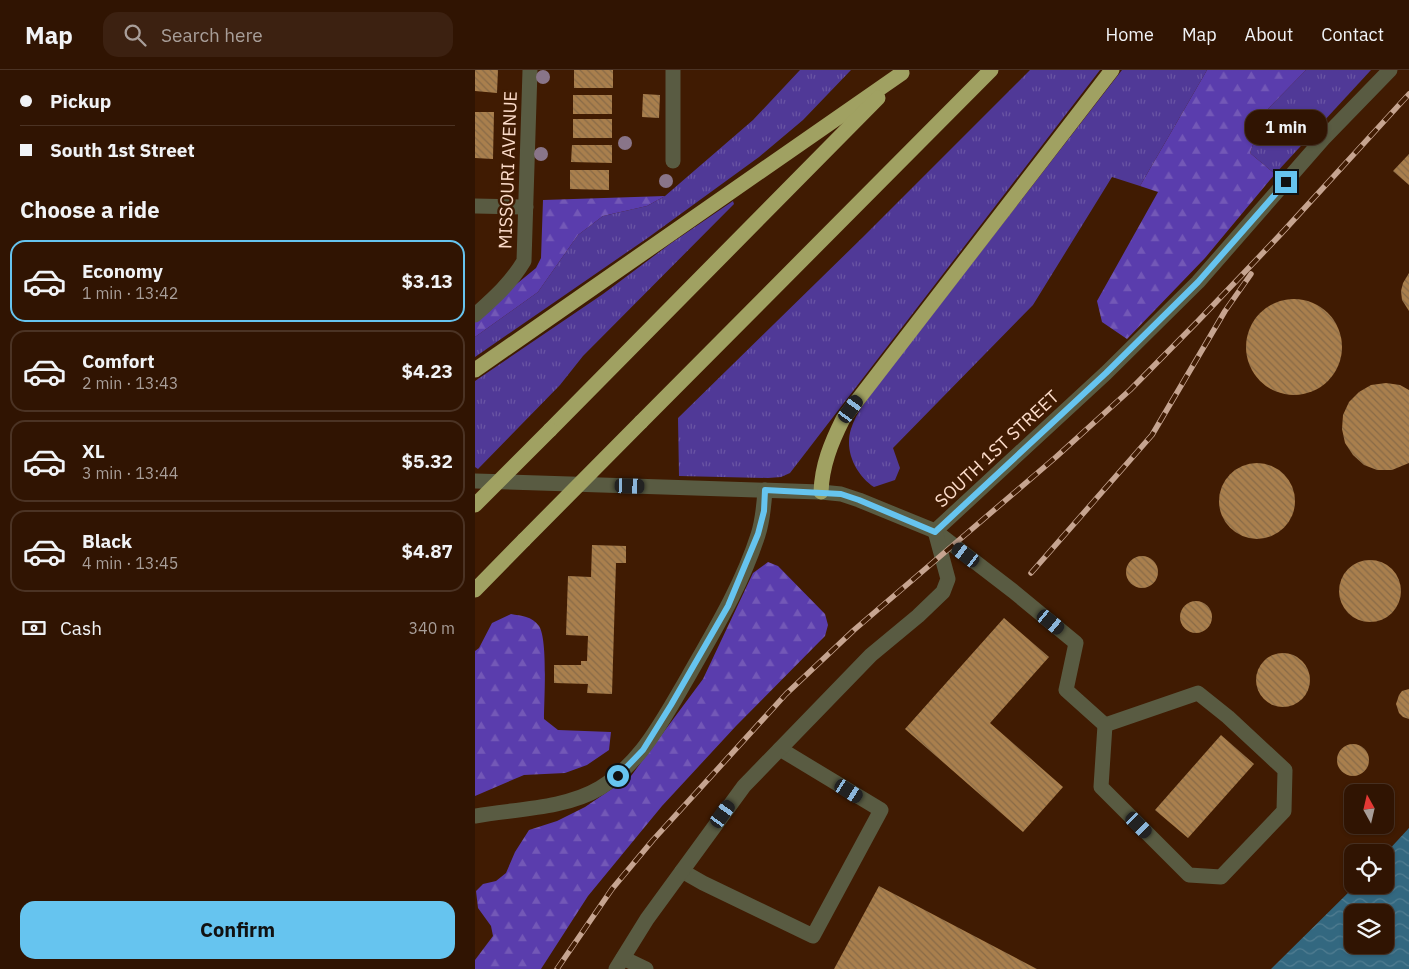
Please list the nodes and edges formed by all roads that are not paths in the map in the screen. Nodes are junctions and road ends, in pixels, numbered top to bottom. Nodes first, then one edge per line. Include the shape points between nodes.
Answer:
1 (530, 70) edge
2 (673, 70) edge
3 (991, 70) edge
4 (1112, 70) edge
5 (1389, 70) edge
6 (904, 72) edge
7 (673, 160) dead end
8 (475, 206) edge
9 (526, 207) junction
10 (475, 315) edge
11 (475, 370) edge
12 (475, 481) edge
13 (765, 490) junction
14 (821, 492) junction
15 (475, 505) edge
16 (935, 532) junction
17 (475, 590) edge
18 (1105, 726) junction
19 (780, 749) junction
20 (475, 816) edge
21 (682, 871) junction
22 (619, 963) edge
23 (647, 969) edge

1 - 9 street, MISSOURI AVENUE
2 - 7 street
3 - 17 highway, bridge
4 - 14 highway via 843,419 825,462
5 - 16 street, SOUTH 1ST STREET via 1323,139 1198,282 1106,373
6 - 11 highway
6 - 15 highway, bridge
8 - 9 street
9 - 10 street, MISSOURI AVENUE via 524,261 515,277
12 - 13 street
13 - 14 street
13 - 20 street via 758,534 728,606 643,750 618,776 597,789 537,808
14 - 16 street via 859,500
16 - 18 street via 1076,642 1066,690
16 - 19 street, SOUTH 1ST STREET via 948,579 943,592 871,655
18 - 18 street via 1198,693 1285,770 1284,811 1221,877 1189,875 1101,787
19 - 21 street, SOUTH 1ST STREET via 744,786
19 - 21 street via 881,810 813,936
21 - 22 street, SOUTH 1ST STREET
22 - 23 street

